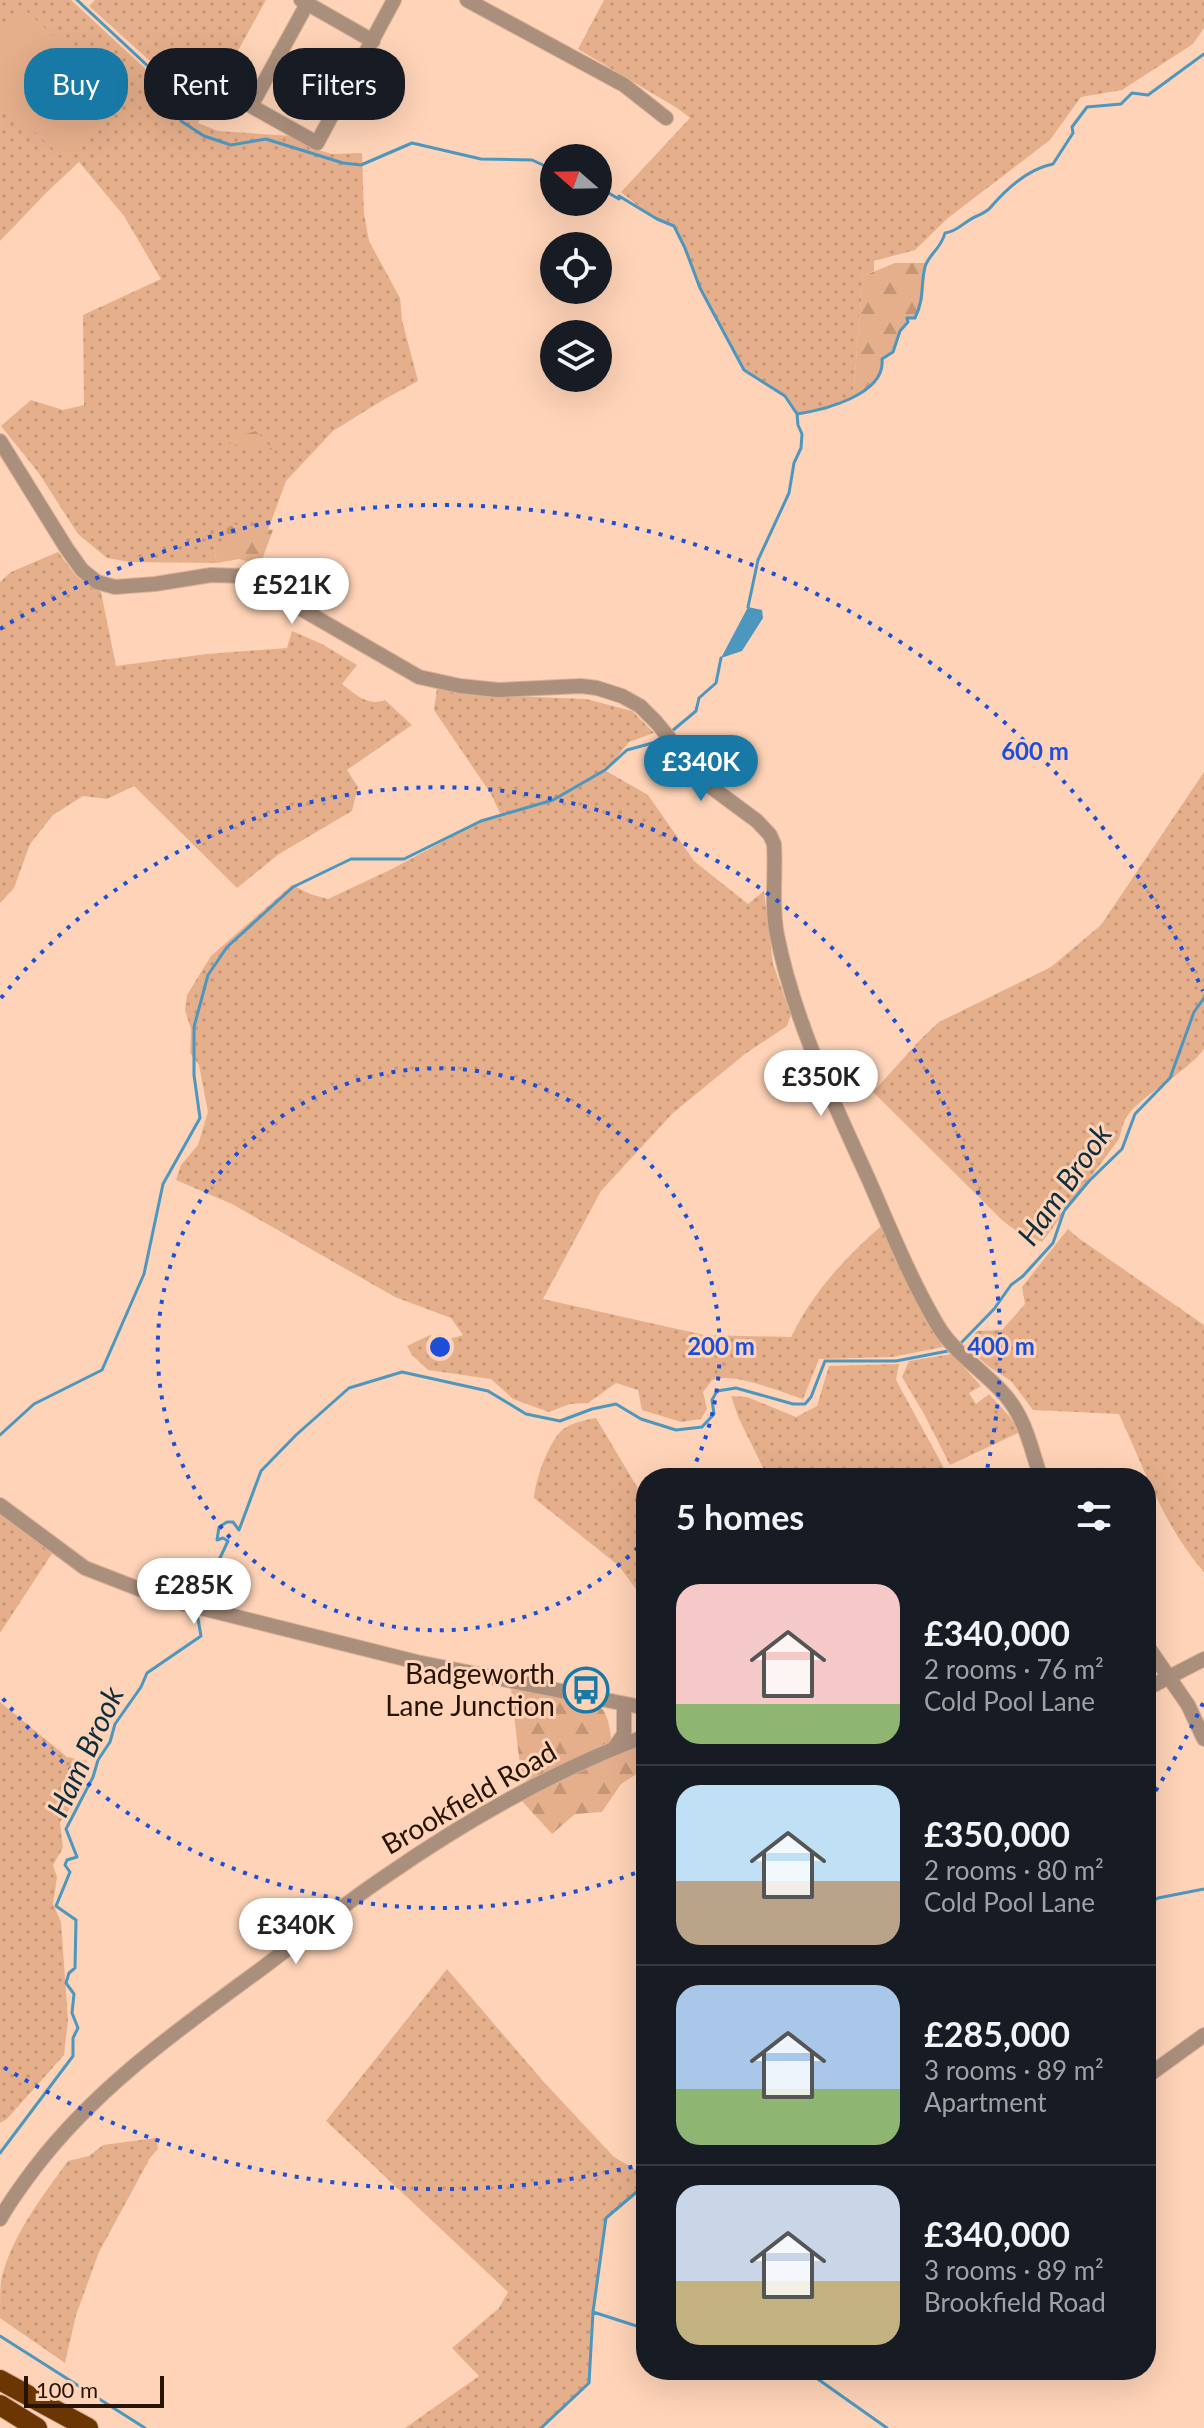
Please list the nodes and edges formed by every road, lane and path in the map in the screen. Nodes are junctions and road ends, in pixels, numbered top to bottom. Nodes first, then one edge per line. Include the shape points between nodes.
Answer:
1 (394, 0) edge
2 (467, 0) edge
3 (304, 2) edge
4 (373, 41) junction
5 (282, 48) edge
6 (369, 48) edge
7 (273, 65) edge
8 (273, 118) edge
9 (666, 118) dead end
10 (276, 120) edge
11 (330, 120) edge
12 (0, 441) edge
13 (1038, 1468) edge
14 (0, 1505) edge
15 (1156, 1658) edge
16 (1204, 1659) edge
17 (1169, 1677) junction
18 (1156, 1684) edge
19 (624, 1704) junction
20 (636, 1706) edge
21 (1204, 1739) edge
22 (636, 1740) edge
23 (615, 1747) junction
24 (1204, 2035) edge
25 (1156, 2070) edge
26 (0, 2219) edge
27 (0, 2380) edge
28 (0, 2405) edge
29 (37, 2428) edge
30 (88, 2428) edge

1 - 4 street
2 - 9 street via 624,85
3 - 4 street
3 - 5 street
4 - 6 street
7 - 8 street via 251,106
10 - 11 street via 317,143
12 - 13 street via 74,559 97,582 115,587 245,576 419,677 498,690 581,686 622,696 656,722 707,784 757,821 774,844 776,931 790,987 853,1145 933,1316 957,1350 1013,1405
14 - 19 street via 85,1568 165,1599 417,1662
15 - 17 street
16 - 17 street
17 - 18 street
17 - 21 street
19 - 20 street
19 - 23 street via 624,1734
22 - 23 street, Brookfield Road
23 - 26 street, Brookfield Road via 499,1804 383,1877 135,2064 58,2138
24 - 25 street
27 - 30 highway
28 - 29 highway

